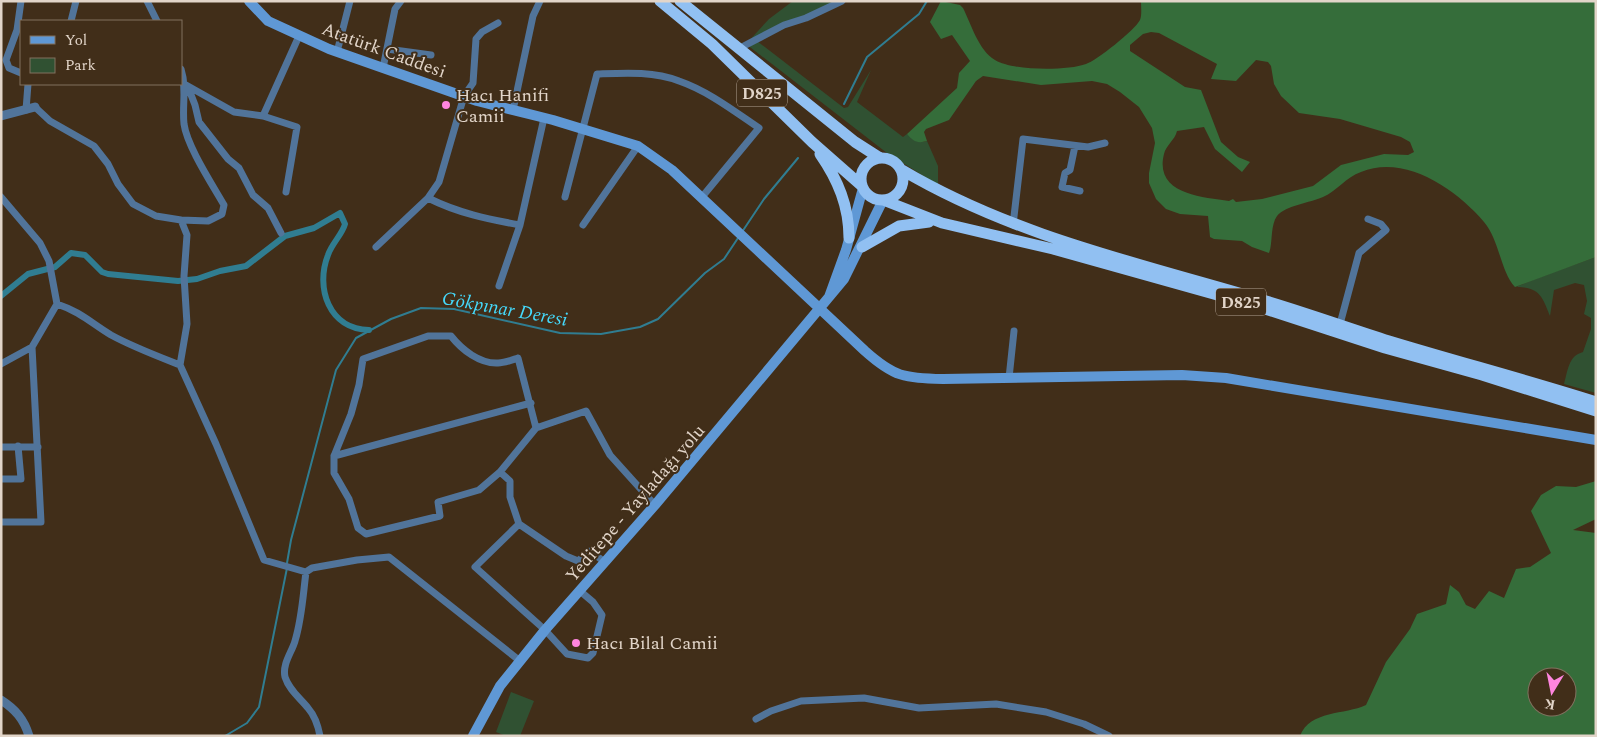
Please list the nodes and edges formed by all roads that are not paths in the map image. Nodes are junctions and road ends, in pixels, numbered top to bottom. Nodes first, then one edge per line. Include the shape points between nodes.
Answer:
1 (21, 1) edge
2 (76, 1) edge
3 (148, 1) edge
4 (249, 1) edge
5 (350, 1) edge
6 (400, 1) edge
7 (540, 1) edge
8 (660, 1) edge
9 (680, 1) edge
10 (842, 1) edge
11 (71, 20) edge
12 (157, 20) edge
13 (498, 23) dead end
14 (299, 36) junction
15 (387, 49) junction
16 (738, 49) junction
17 (337, 52) junction
18 (431, 54) dead end
19 (383, 68) junction
20 (182, 72) edge
21 (20, 73) edge
22 (28, 85) edge
23 (187, 86) junction
24 (464, 96) junction
25 (31, 108) junction
26 (513, 110) junction
27 (1, 116) edge
28 (262, 116) junction
29 (544, 118) junction
30 (583, 129) junction
31 (812, 142) junction
32 (1105, 143) dead end
33 (638, 146) junction
34 (1075, 146) junction
35 (880, 158) junction
36 (902, 170) junction
37 (863, 187) junction
38 (1080, 191) dead end
39 (286, 192) dead end
40 (1, 197) edge
41 (565, 197) dead end
42 (702, 197) junction
43 (428, 198) junction
44 (884, 200) junction
45 (1368, 219) dead end
46 (181, 220) junction
47 (942, 223) junction
48 (520, 225) junction
49 (583, 225) dead end
50 (1013, 225) junction
51 (281, 233) dead end
52 (849, 238) junction
53 (376, 247) dead end
54 (862, 247) junction
55 (500, 286) dead end
56 (829, 297) junction
57 (57, 304) junction
58 (818, 308) junction
59 (1340, 324) junction
60 (1014, 331) dead end
61 (32, 347) junction
62 (1, 364) edge
63 (180, 365) junction
64 (1009, 378) junction
65 (1596, 402) edge
66 (531, 403) junction
67 (1596, 411) edge
68 (536, 428) junction
69 (1596, 440) edge
70 (18, 446) junction
71 (1, 447) edge
72 (38, 447) junction
73 (334, 456) junction
74 (500, 472) junction
75 (1, 479) edge
76 (655, 505) junction
77 (1, 522) edge
78 (519, 524) junction
79 (608, 561) junction
80 (303, 570) junction
81 (580, 591) junction
82 (545, 630) junction
83 (520, 661) junction
84 (1, 700) edge
85 (756, 719) dead end
86 (29, 736) edge
87 (320, 736) edge
88 (473, 736) edge
89 (1109, 736) edge

1 - 21 street via 17,30 6,60 9,68
2 - 11 street
3 - 12 street
4 - 14 main road, Atatürk Caddesi via 268,22
5 - 17 street
6 - 15 street via 395,9
7 - 26 street via 533,16
8 - 31 highway, D825 via 712,44
9 - 16 highway, D825
10 - 16 street via 784,25
13 - 24 street via 482,32 476,40 472,83
14 - 17 main road, Atatürk Caddesi
14 - 28 street
15 - 18 street
15 - 19 street
16 - 35 highway, D825 via 855,142
17 - 19 main road, Atatürk Caddesi
19 - 24 main road, Atatürk Caddesi
20 - 23 street
22 - 25 street
23 - 28 street via 234,112
23 - 46 street via 184,125 195,154 224,205 222,214 208,221
23 - 51 street via 199,122 239,168 249,190 268,208
24 - 26 main road, Atatürk Caddesi
24 - 43 street via 439,182
25 - 27 street
25 - 46 street via 94,146 133,204 156,216
26 - 29 main road, Atatürk Caddesi
28 - 39 street via 297,127
29 - 30 main road, Atatürk Caddesi
29 - 48 street
30 - 33 main road, Atatürk Caddesi
30 - 41 street
30 - 42 street via 597,74 638,73 677,80 697,89 760,128
31 - 37 highway, D825
31 - 52 highway via 831,170 845,202
32 - 34 street via 1094,147
33 - 42 main road, Atatürk Caddesi via 661,161
33 - 49 street
34 - 38 street via 1062,187
34 - 50 street via 1023,139
35 - 36 highway via 893,161
35 - 37 highway via 864,168
36 - 44 highway via 904,181 900,191
36 - 50 highway, D825 via 951,198
37 - 44 highway via 869,196
37 - 52 main road, Yeditepe - Yayladağı yolu
40 - 57 street via 40,242 49,262
42 - 58 main road, Atatürk Caddesi
43 - 48 street via 471,216
43 - 53 street
44 - 47 highway, D825
44 - 54 main road, Yeditepe - Yayladağı yolu
45 - 59 street via 1381,224 1386,230 1359,253
46 - 63 street via 187,235 184,276 187,324
47 - 54 highway via 899,226
47 - 67 highway, D825 via 1046,246 1253,305
48 - 55 street
50 - 59 highway, D825 via 1110,257
52 - 56 main road, Yeditepe - Yayladağı yolu
54 - 56 main road, Yeditepe - Yayladağı yolu via 844,279
56 - 58 main road, Yeditepe - Yayladağı yolu
57 - 61 street
57 - 63 street via 77,311 110,334
58 - 64 main road, Atatürk Caddesi via 890,372 920,379
58 - 76 main road, Yeditepe - Yayladağı yolu
59 - 65 highway, D825
60 - 64 street
61 - 62 street
61 - 72 street
63 - 80 street via 264,560
64 - 69 main road, Atatürk Caddesi via 1182,375 1226,378
66 - 68 street
66 - 73 street
66 - 73 street via 518,358 498,363 477,359 458,345 452,336 428,336 363,359 351,414
68 - 74 street
68 - 76 street via 586,411 610,455
70 - 71 street
70 - 72 street
70 - 75 street via 21,479
72 - 77 street via 40,522
73 - 74 street via 334,472 349,499 358,528 366,534 440,516 438,502 478,490
74 - 78 street via 510,481 510,497
76 - 79 main road, Yeditepe - Yayladağı yolu
78 - 79 street via 578,561 590,551
78 - 82 street via 475,567
79 - 81 main road, Yeditepe - Yayladağı yolu
80 - 83 street via 389,557
80 - 87 street via 305,597 285,676 291,689 310,709
81 - 82 main road, Yeditepe - Yayladağı yolu
81 - 82 street via 602,615 593,653 588,658 567,654
82 - 83 main road, Yeditepe - Yayladağı yolu
83 - 88 main road, Yeditepe - Yayladağı yolu via 500,686
84 - 86 street via 15,709
85 - 89 street via 801,701 864,698 919,708 996,704 1046,712

